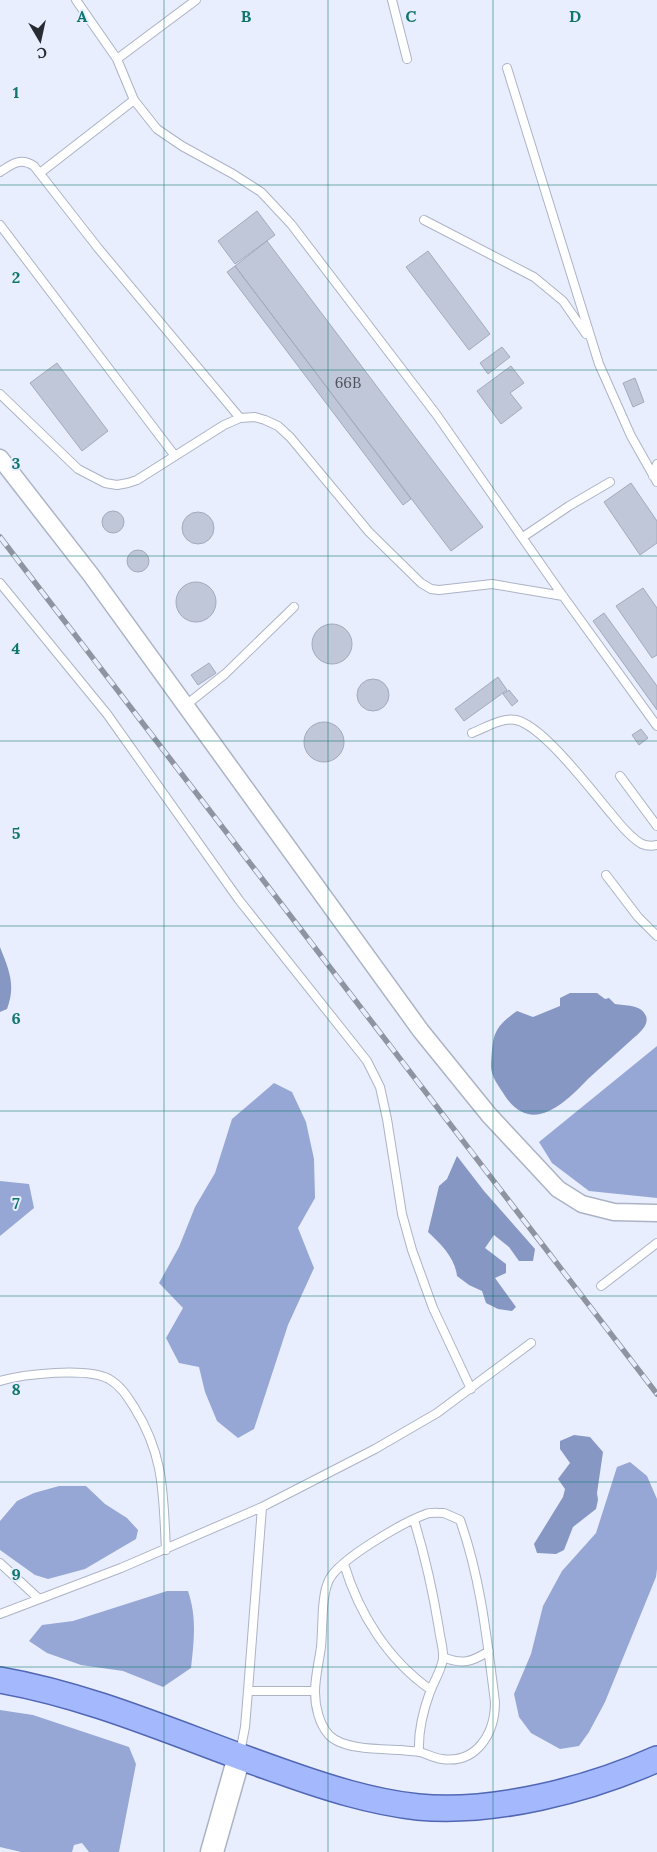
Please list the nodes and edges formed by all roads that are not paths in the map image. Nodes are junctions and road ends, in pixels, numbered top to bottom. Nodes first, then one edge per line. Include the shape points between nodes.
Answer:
1 (76, 0) edge
2 (196, 0) edge
3 (392, 0) edge
4 (117, 60) junction
5 (407, 60) dead end
6 (507, 68) dead end
7 (134, 100) junction
8 (0, 172) edge
9 (40, 173) junction
10 (424, 220) dead end
11 (0, 224) edge
12 (591, 342) junction
13 (0, 394) edge
14 (240, 418) junction
15 (175, 456) junction
16 (0, 458) edge
17 (657, 464) edge
18 (655, 479) edge
19 (610, 482) dead end
20 (523, 537) junction
21 (0, 583) edge
22 (563, 596) junction
23 (294, 607) dead end
24 (186, 705) junction
25 (657, 726) edge
26 (472, 733) dead end
27 (620, 776) dead end
28 (657, 826) edge
29 (657, 845) edge
30 (606, 875) dead end
31 (657, 936) edge
32 (657, 1213) edge
33 (657, 1243) edge
34 (601, 1286) dead end
35 (531, 1343) dead end
36 (0, 1380) edge
37 (471, 1388) junction
38 (262, 1507) junction
39 (414, 1520) junction
40 (166, 1550) junction
41 (0, 1564) edge
42 (344, 1564) junction
43 (39, 1599) junction
44 (0, 1614) edge
45 (488, 1651) junction
46 (443, 1656) junction
47 (0, 1680) edge
48 (248, 1690) junction
49 (431, 1690) junction
50 (315, 1691) junction
51 (419, 1752) junction
52 (239, 1757) junction
53 (657, 1760) edge
54 (212, 1852) edge

1 - 4 lane
2 - 4 lane
3 - 5 lane
4 - 7 lane
6 - 12 lane
7 - 9 lane
7 - 20 lane via 157,129 261,192 276,207 436,414
8 - 9 lane via 19,161 27,161
9 - 14 lane
10 - 12 lane via 534,277 563,301
11 - 15 lane
12 - 18 lane via 609,390
13 - 15 lane via 78,469 105,483 128,483
14 - 15 lane
14 - 22 lane via 255,417 278,426 369,532 431,589 492,584
16 - 24 street
17 - 18 lane
19 - 20 lane
20 - 22 lane
21 - 37 lane via 107,714 239,900 367,1061 380,1087 402,1214 412,1250 433,1308
22 - 25 lane
23 - 24 lane via 225,674
24 - 32 street via 421,1031 495,1121 558,1189 582,1204 614,1212
26 - 29 lane via 509,719 532,727 634,838 642,844
27 - 28 lane
30 - 31 lane
33 - 34 lane
35 - 37 lane
36 - 40 lane via 20,1375 86,1372 108,1379 124,1391 153,1443 162,1479
37 - 38 lane via 437,1413 375,1449
38 - 40 lane
38 - 48 lane
39 - 42 lane via 359,1551
39 - 45 lane via 427,1514 444,1513 460,1520 479,1583
39 - 46 lane via 435,1603
40 - 43 lane
41 - 43 lane
42 - 49 lane via 352,1590 374,1630 401,1667
42 - 50 lane via 330,1578 326,1590
43 - 44 lane
45 - 46 lane via 474,1661 452,1661
45 - 51 lane via 495,1712 486,1740 465,1757 441,1759
46 - 49 lane
47 - 52 main road via 39,1687 102,1706
48 - 50 lane
48 - 52 lane
49 - 51 lane via 421,1720
50 - 51 lane via 322,1725 329,1736 356,1746
52 - 53 main road via 319,1785 376,1800 418,1807 451,1808 484,1806 559,1793
52 - 54 street

